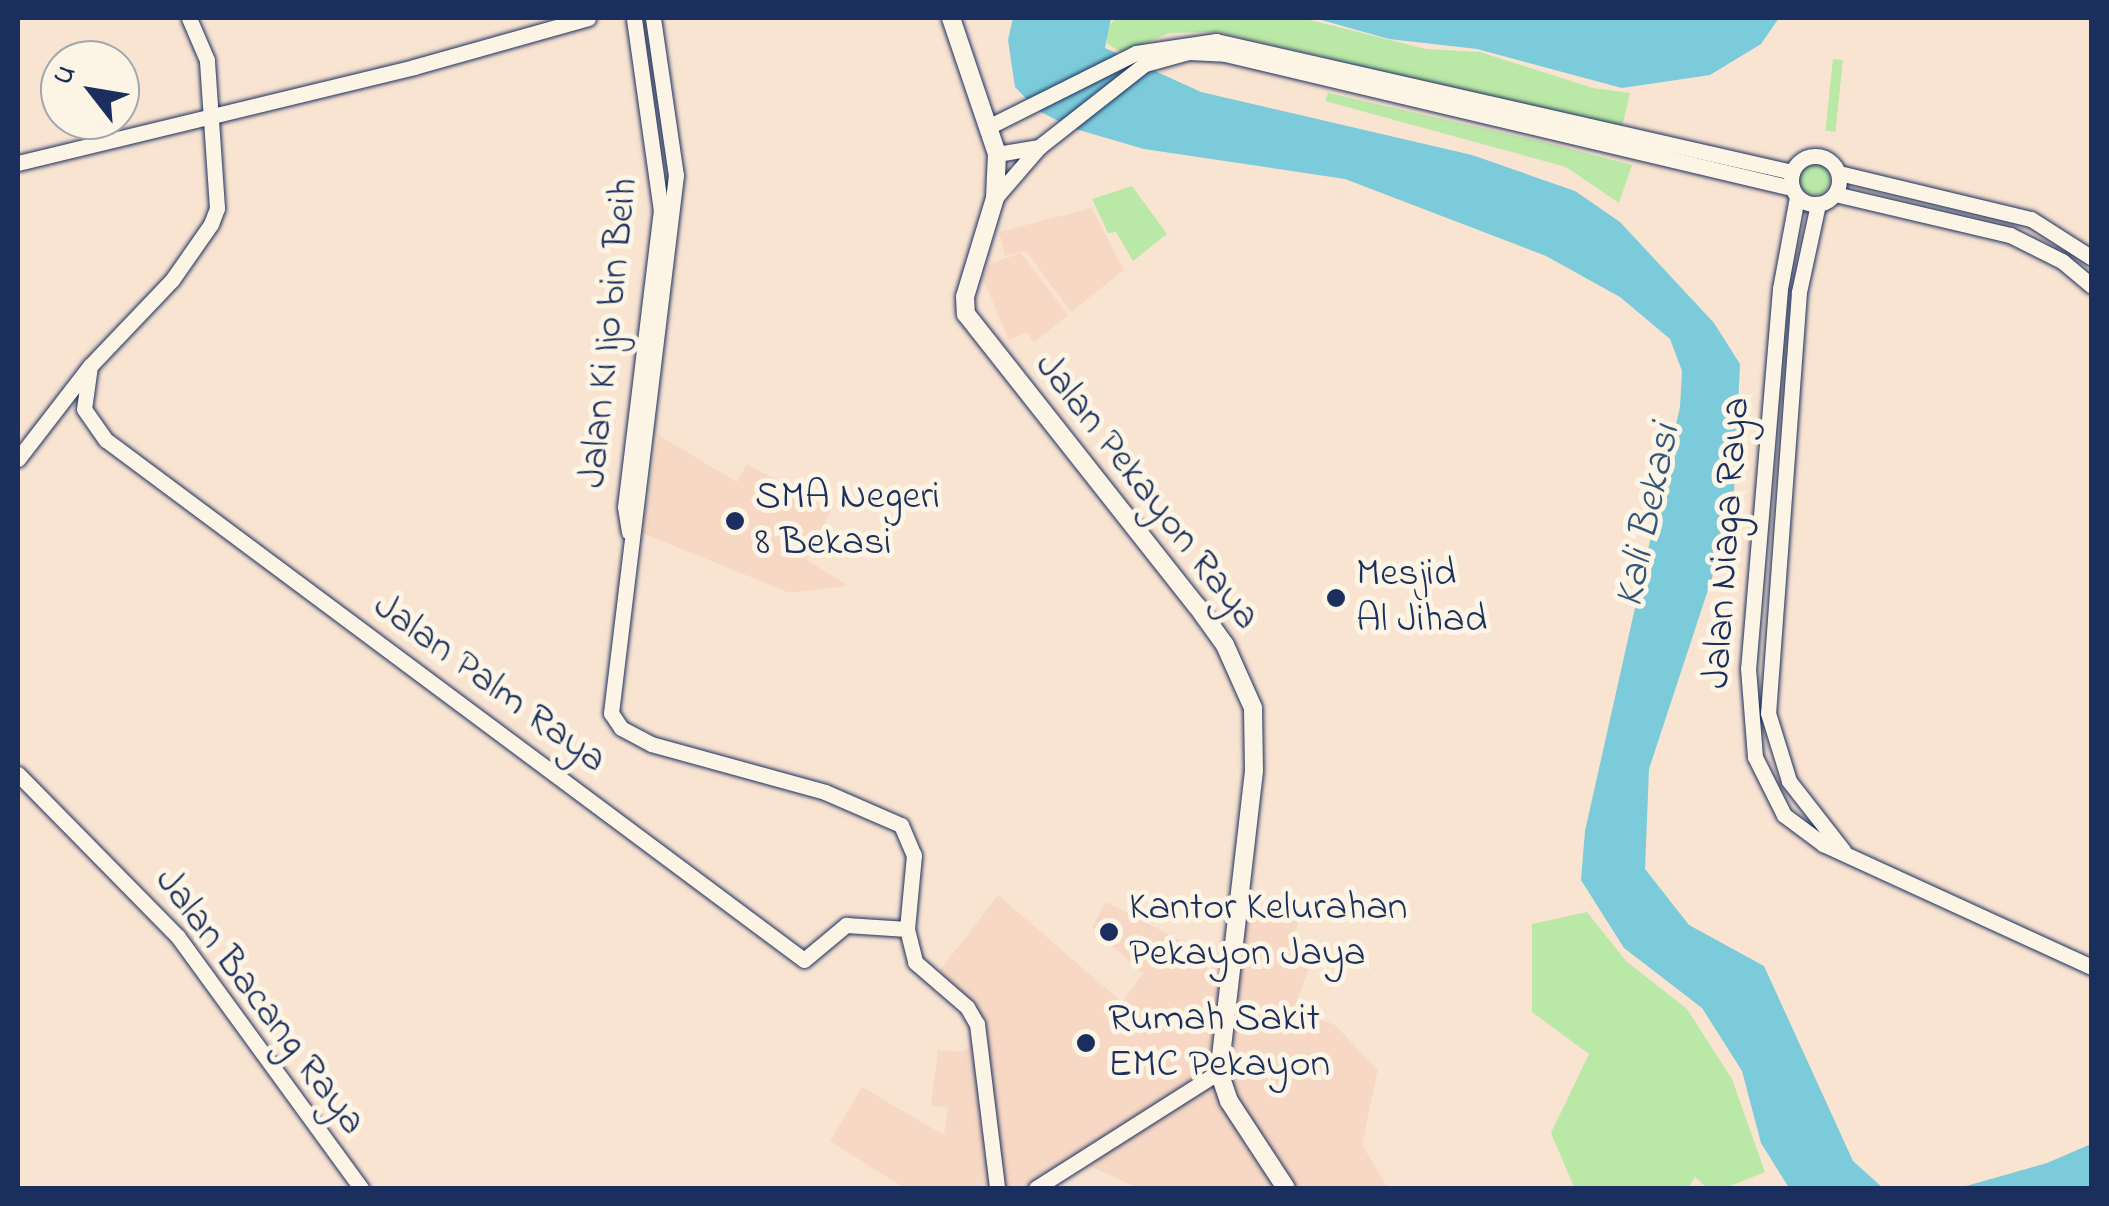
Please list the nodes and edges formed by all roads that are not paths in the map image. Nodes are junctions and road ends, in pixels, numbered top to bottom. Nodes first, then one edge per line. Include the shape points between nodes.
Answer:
1 (189, 18) edge
2 (588, 18) edge
3 (634, 18) edge
4 (653, 18) edge
5 (951, 18) edge
6 (211, 114) junction
7 (988, 126) junction
8 (1042, 146) junction
9 (997, 154) junction
10 (18, 163) edge
11 (1839, 173) junction
12 (1794, 186) junction
13 (1835, 194) junction
14 (995, 198) junction
15 (1818, 204) junction
16 (2092, 258) edge
17 (2092, 286) edge
18 (90, 366) junction
19 (18, 459) edge
20 (630, 536) junction
21 (18, 774) edge
22 (1846, 853) junction
23 (907, 929) junction
24 (2092, 967) edge
25 (1219, 1072) junction
26 (361, 1188) edge
27 (997, 1188) edge
28 (1036, 1188) edge
29 (1286, 1188) edge

1 - 6 street via 207,60
2 - 6 street
3 - 20 street, Jalan Ki Ijo bin Beih via 661,211 625,507
4 - 20 street, Jalan Ki Ijo bin Beih via 676,175
5 - 7 main road, Jalan Pekayon Raya
6 - 10 street
6 - 18 street via 211,224 172,280
7 - 9 main road, Jalan Pekayon Raya
7 - 12 street via 1136,52 1190,40 1234,42
8 - 9 street
8 - 12 street via 1162,57 1224,54
8 - 14 street
9 - 14 main road, Jalan Pekayon Raya
11 - 12 street via 1819,155 1801,160
11 - 13 street
11 - 16 street via 2014,214 2060,234
12 - 15 street
12 - 22 street, Jalan Niaga Raya via 1748,668 1749,734 1784,815
13 - 15 street
13 - 17 street via 2010,235 2062,261
14 - 25 main road, Jalan Pekayon Raya via 965,297 966,314 1206,619 1253,708 1254,771
15 - 22 street, Jalan Niaga Raya via 1800,292 1768,714 1790,782
18 - 19 street
18 - 23 street, Jalan Palm Raya via 84,410 106,440 804,960 846,925
20 - 23 street, Jalan Ki Ijo bin Beih via 614,674 616,722 680,754 825,792 894,819 914,855
21 - 26 street, Jalan Bacang Raya via 178,937
22 - 24 street, Jalan Niaga Raya
23 - 27 street, Jalan Ki Ijo bin Beih via 924,976 967,1006 977,1024
25 - 28 street
25 - 29 main road via 1229,1101

